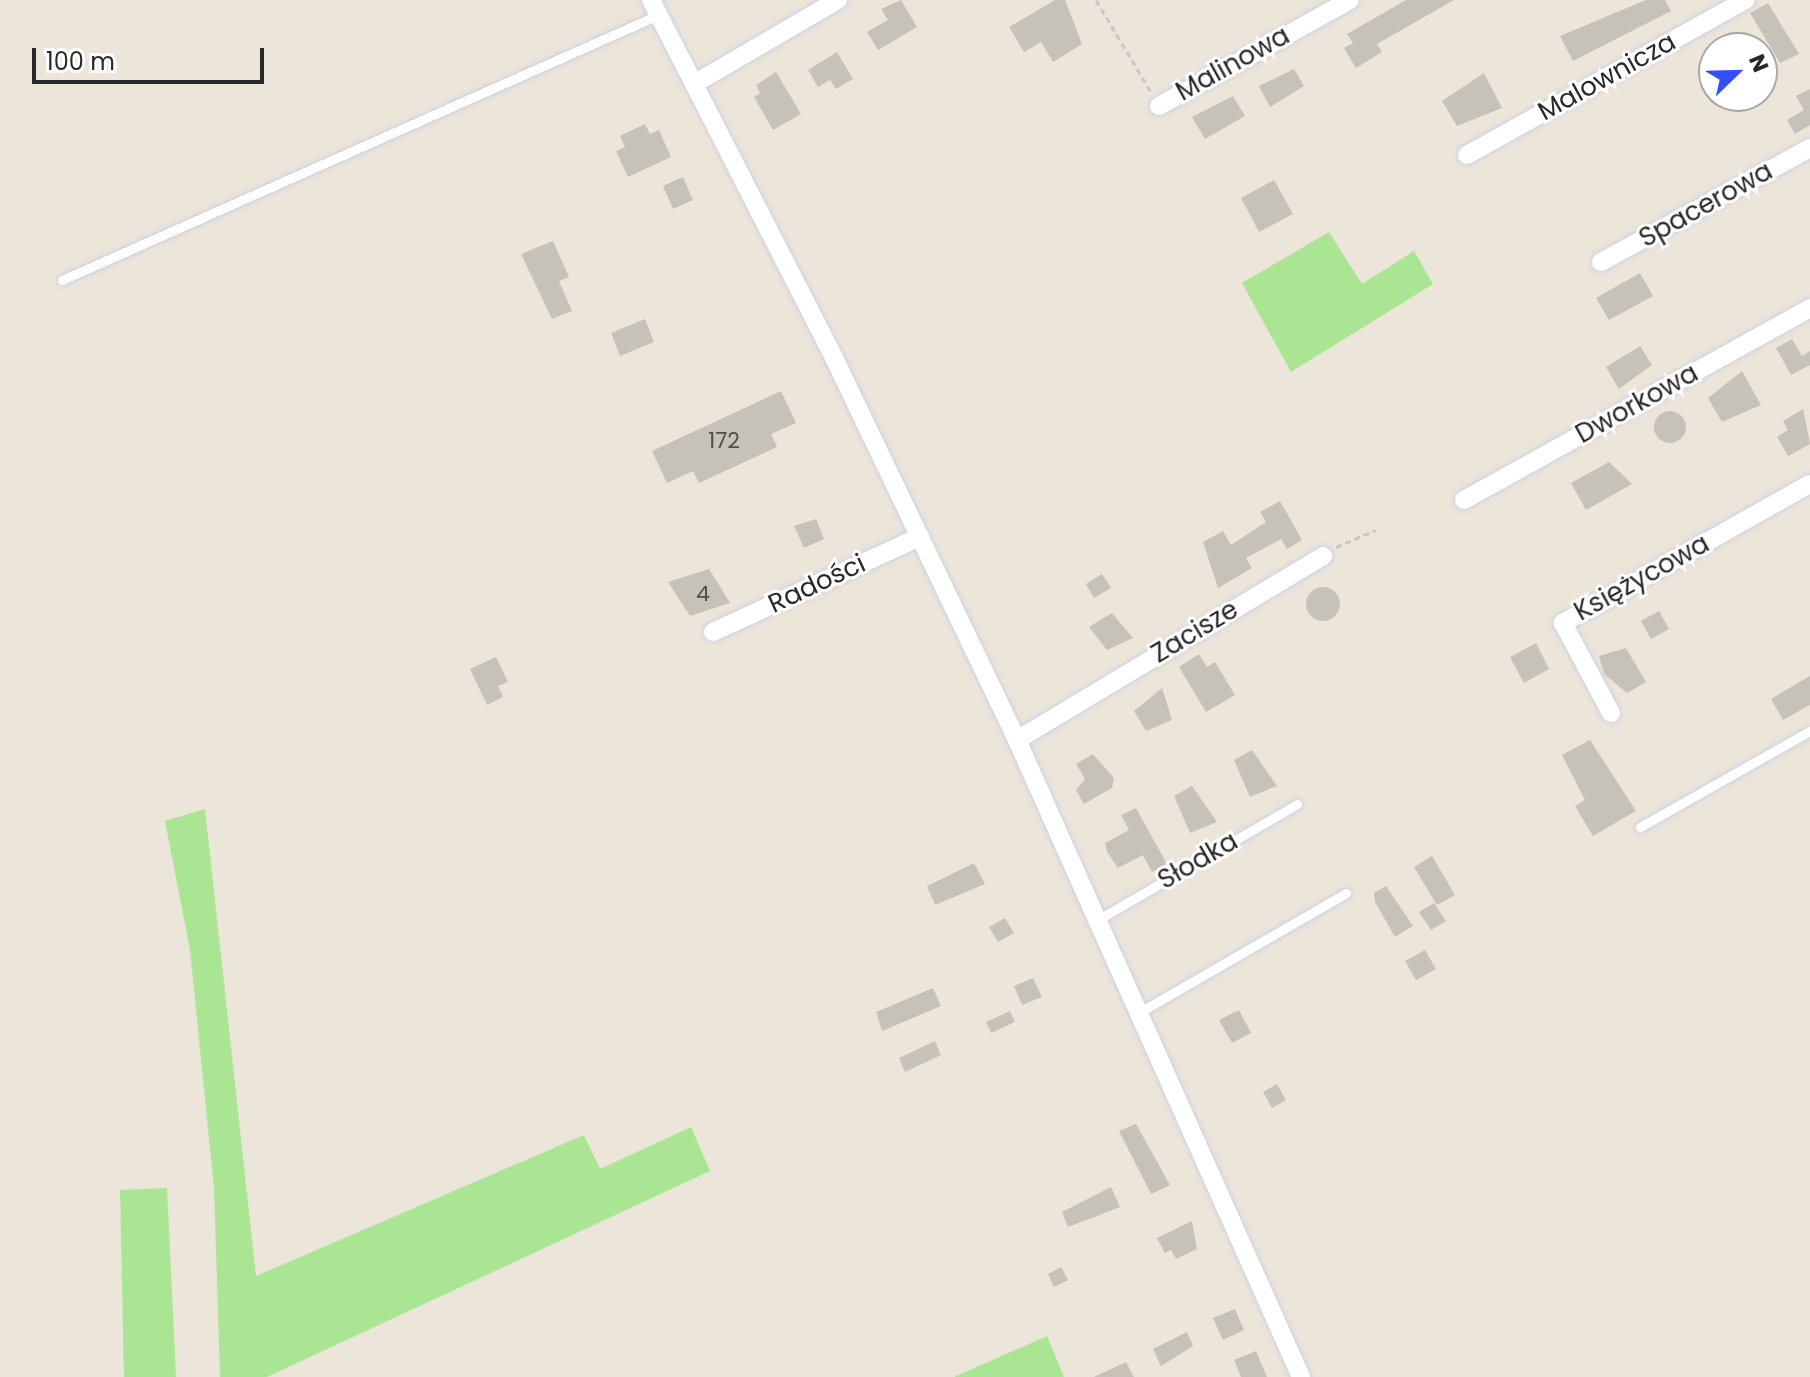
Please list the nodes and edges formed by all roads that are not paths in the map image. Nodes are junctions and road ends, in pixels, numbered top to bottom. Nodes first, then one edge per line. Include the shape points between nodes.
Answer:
1 (838, 0) edge
2 (1350, 0) edge
3 (1746, 0) edge
4 (654, 7) edge
5 (692, 80) junction
6 (1159, 106) road end
7 (1810, 148) edge
8 (1467, 155) dead end
9 (1601, 262) dead end
10 (62, 280) dead end
11 (1810, 308) edge
12 (1810, 484) edge
13 (1464, 500) dead end
14 (920, 537) junction
15 (1323, 556) road end
16 (713, 632) dead end
17 (1611, 713) dead end
18 (1810, 731) edge
19 (1017, 740) junction
20 (1297, 804) dead end
21 (1640, 827) dead end
22 (1346, 893) dead end
23 (1099, 919) junction
24 (1140, 1012) junction
25 (1301, 1377) edge

1 - 5 street
2 - 6 street, Malinowa
3 - 8 street, Malownicza
4 - 5 street
4 - 10 lane
5 - 14 street
7 - 9 street, Spacerowa
11 - 13 street, Dworkowa
12 - 17 street, Księżycowa via 1563,623
14 - 16 street, Radości
14 - 19 street
15 - 19 street, Zacisze
18 - 21 lane
19 - 23 street
20 - 23 lane, Słodka
22 - 24 lane
23 - 24 street
24 - 25 street

